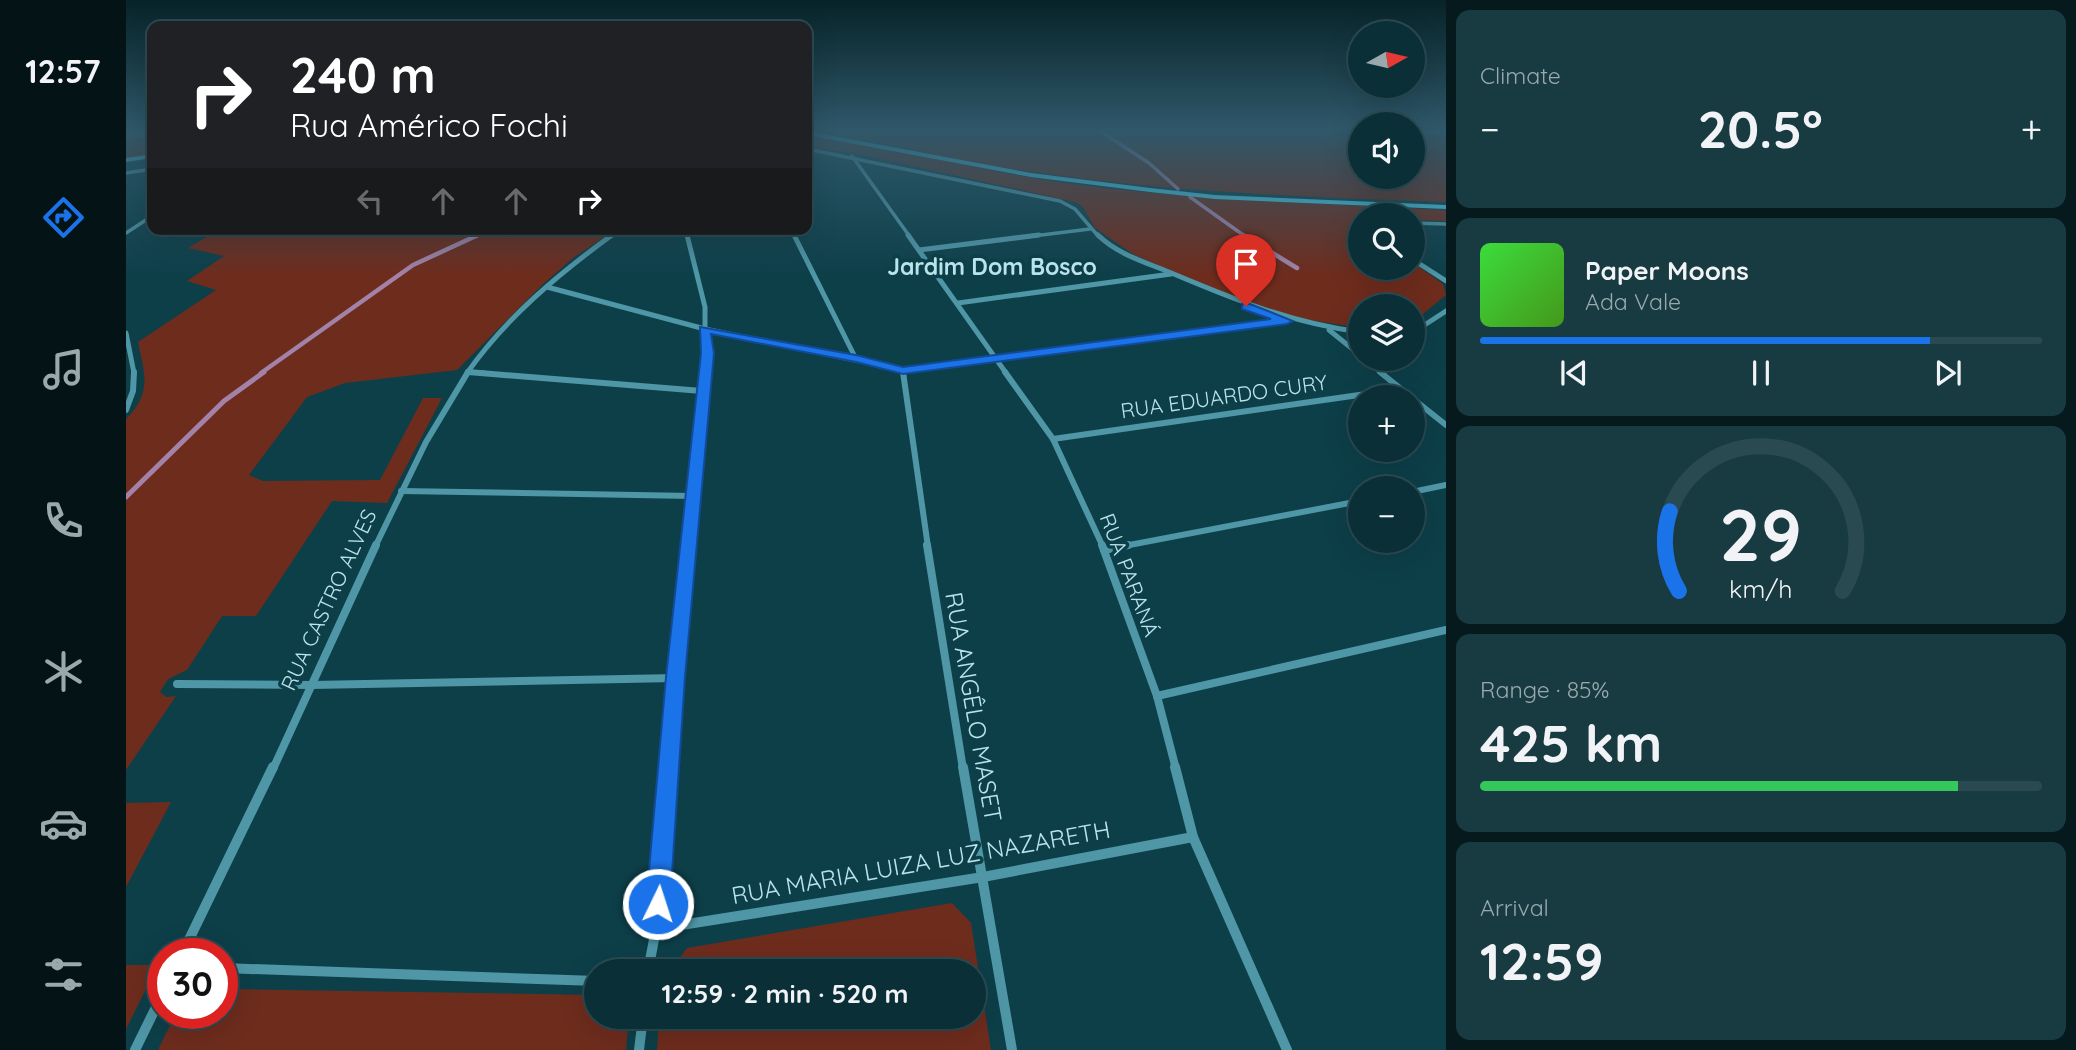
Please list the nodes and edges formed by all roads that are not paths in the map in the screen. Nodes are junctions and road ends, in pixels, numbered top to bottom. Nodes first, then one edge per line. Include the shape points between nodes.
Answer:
1 (868, 178) edge
2 (954, 178) edge
3 (1055, 178) edge
4 (1446, 207) edge
5 (147, 219) edge
6 (1425, 223) edge
7 (1446, 224) edge
8 (1090, 229) junction
9 (126, 233) edge
10 (613, 235) edge
11 (687, 235) edge
12 (794, 235) edge
13 (919, 250) junction
14 (1425, 268) edge
15 (1172, 274) junction
16 (1446, 282) edge
17 (547, 287) junction
18 (958, 303) junction
19 (1446, 311) edge
20 (1287, 321) junction
21 (1425, 325) edge
22 (1328, 329) junction
23 (705, 330) junction
24 (1348, 331) edge
25 (126, 333) edge
26 (1348, 345) edge
27 (856, 359) junction
28 (996, 359) junction
29 (903, 370) junction
30 (1379, 371) edge
31 (468, 372) junction
32 (126, 374) edge
33 (135, 374) junction
34 (1396, 385) edge
35 (702, 391) junction
36 (1348, 397) edge
37 (1425, 408) edge
38 (126, 410) edge
39 (1446, 425) edge
40 (1053, 439) junction
41 (1446, 485) edge
42 (1425, 489) edge
43 (401, 491) junction
44 (693, 496) junction
45 (1348, 503) edge
46 (1104, 550) junction
47 (1446, 630) edge
48 (676, 677) junction
49 (177, 684) dead end
50 (312, 685) junction
51 (1157, 696) junction
52 (1194, 836) junction
53 (983, 877) junction
54 (656, 929) junction
55 (190, 938) edge
56 (650, 959) edge
57 (238, 969) edge
58 (584, 981) edge
59 (147, 1026) edge
60 (642, 1029) edge
61 (135, 1050) edge
62 (639, 1050) edge
63 (1012, 1050) edge
64 (1287, 1050) edge

1 - 13 street, RUA PARANÁ
2 - 8 street via 1060,201 1077,208
3 - 4 main road via 1215,197
5 - 9 street
6 - 7 street
8 - 13 street
8 - 15 street via 1107,244
10 - 17 street, RUA CASTRO ALVES
11 - 23 street via 705,307
12 - 27 street
13 - 18 street, RUA PARANÁ
14 - 16 street
15 - 18 street
15 - 20 street
17 - 23 street
17 - 31 street, RUA CASTRO ALVES via 513,318
18 - 28 street, RUA PARANÁ
19 - 21 street
20 - 22 street
20 - 28 street
22 - 24 street
22 - 26 street
23 - 27 street
23 - 35 street
25 - 33 street
27 - 29 street
28 - 29 street
28 - 40 street, RUA PARANÁ
29 - 53 street, RUA ANGÊLO MASET via 940,635
30 - 34 street
31 - 35 street
31 - 43 street, RUA CASTRO ALVES
32 - 33 street
33 - 38 street via 135,394
35 - 44 street
36 - 40 street, RUA EDUARDO CURY
37 - 39 street
40 - 46 street, RUA PARANÁ
41 - 42 street
43 - 44 street
43 - 50 street, RUA CASTRO ALVES
44 - 48 street
45 - 46 street
46 - 51 street, RUA PARANÁ
47 - 51 street
48 - 50 street
48 - 54 street
49 - 50 street
50 - 55 street, RUA CASTRO ALVES
51 - 52 street, RUA PARANÁ
52 - 53 street, RUA MARIA LUIZA LUZ NAZARETH
52 - 64 street, RUA PARANÁ
53 - 54 street, RUA MARIA LUIZA LUZ NAZARETH
53 - 63 street, RUA ANGÊLO MASET
54 - 56 street
57 - 58 street
59 - 61 street
60 - 62 street

